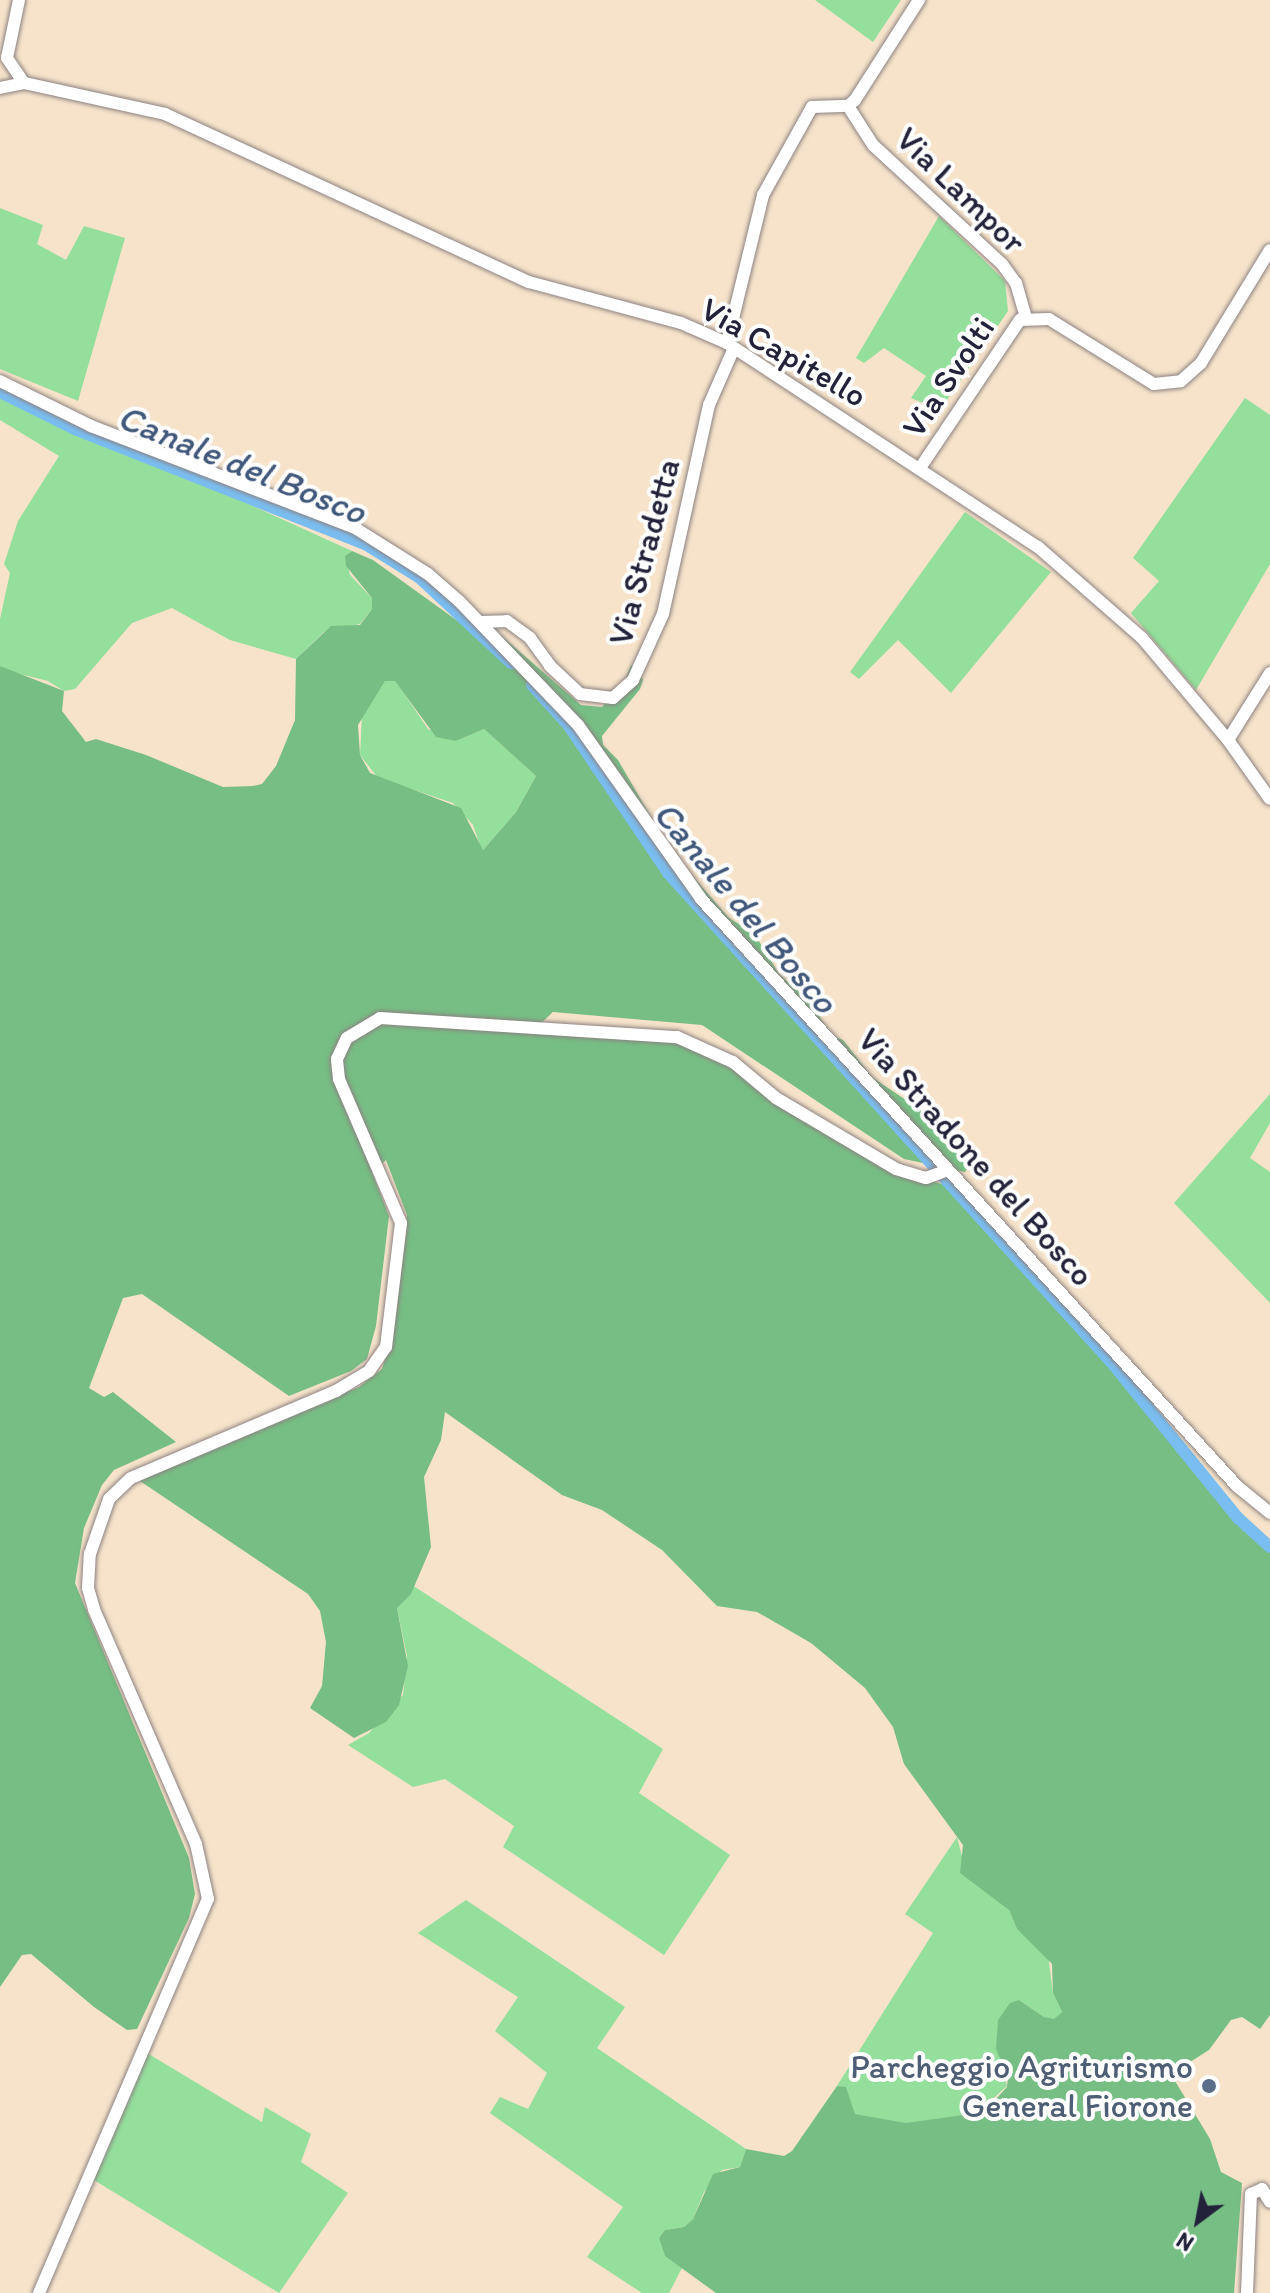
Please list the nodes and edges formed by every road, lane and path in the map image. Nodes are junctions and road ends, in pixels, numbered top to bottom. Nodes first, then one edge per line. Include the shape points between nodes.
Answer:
1 (19, 0) edge
2 (919, 0) edge
3 (24, 83) junction
4 (0, 88) edge
5 (848, 106) junction
6 (1270, 250) edge
7 (1026, 317) junction
8 (730, 345) junction
9 (0, 381) edge
10 (920, 468) junction
11 (482, 622) junction
12 (1270, 673) edge
13 (1228, 740) junction
14 (1270, 799) edge
15 (944, 1173) junction
16 (1268, 1507) edge
17 (1270, 2202) edge
18 (39, 2293) edge
19 (1247, 2293) edge

1 - 3 street via 7,58
2 - 5 street
3 - 4 street
3 - 8 street, Via Capitello via 165,114 529,282 681,323
5 - 7 street, Via Lampor via 873,145 1002,264 1016,283
5 - 8 street, Via Stradetta via 812,107 763,195
6 - 7 street, Via Svolti via 1201,363 1181,381 1154,384 1049,319
7 - 10 street, Via Svolti
8 - 10 street, Via Capitello
8 - 11 street, Via Stradetta via 709,405 685,530 653,639 633,680 613,698 598,699 565,683 533,640 507,621
9 - 11 street, Via Stradone del Bosco via 91,426 355,528 428,574
10 - 13 street, Via Capitello via 1038,547 1100,599 1184,684
11 - 15 street, Via Stradone del Bosco via 578,725 701,899
12 - 13 street
13 - 14 street, Via Capitello
15 - 16 street, Via Stradone del Bosco via 963,1180 1238,1487
15 - 18 street via 896,1169 776,1098 733,1062 677,1037 380,1018 347,1038 337,1059 339,1079 401,1223 386,1347 369,1371 336,1391 131,1478 109,1499 90,1554 88,1588 94,1609 196,1844 208,1899
17 - 19 street via 1262,2189 1251,2194

